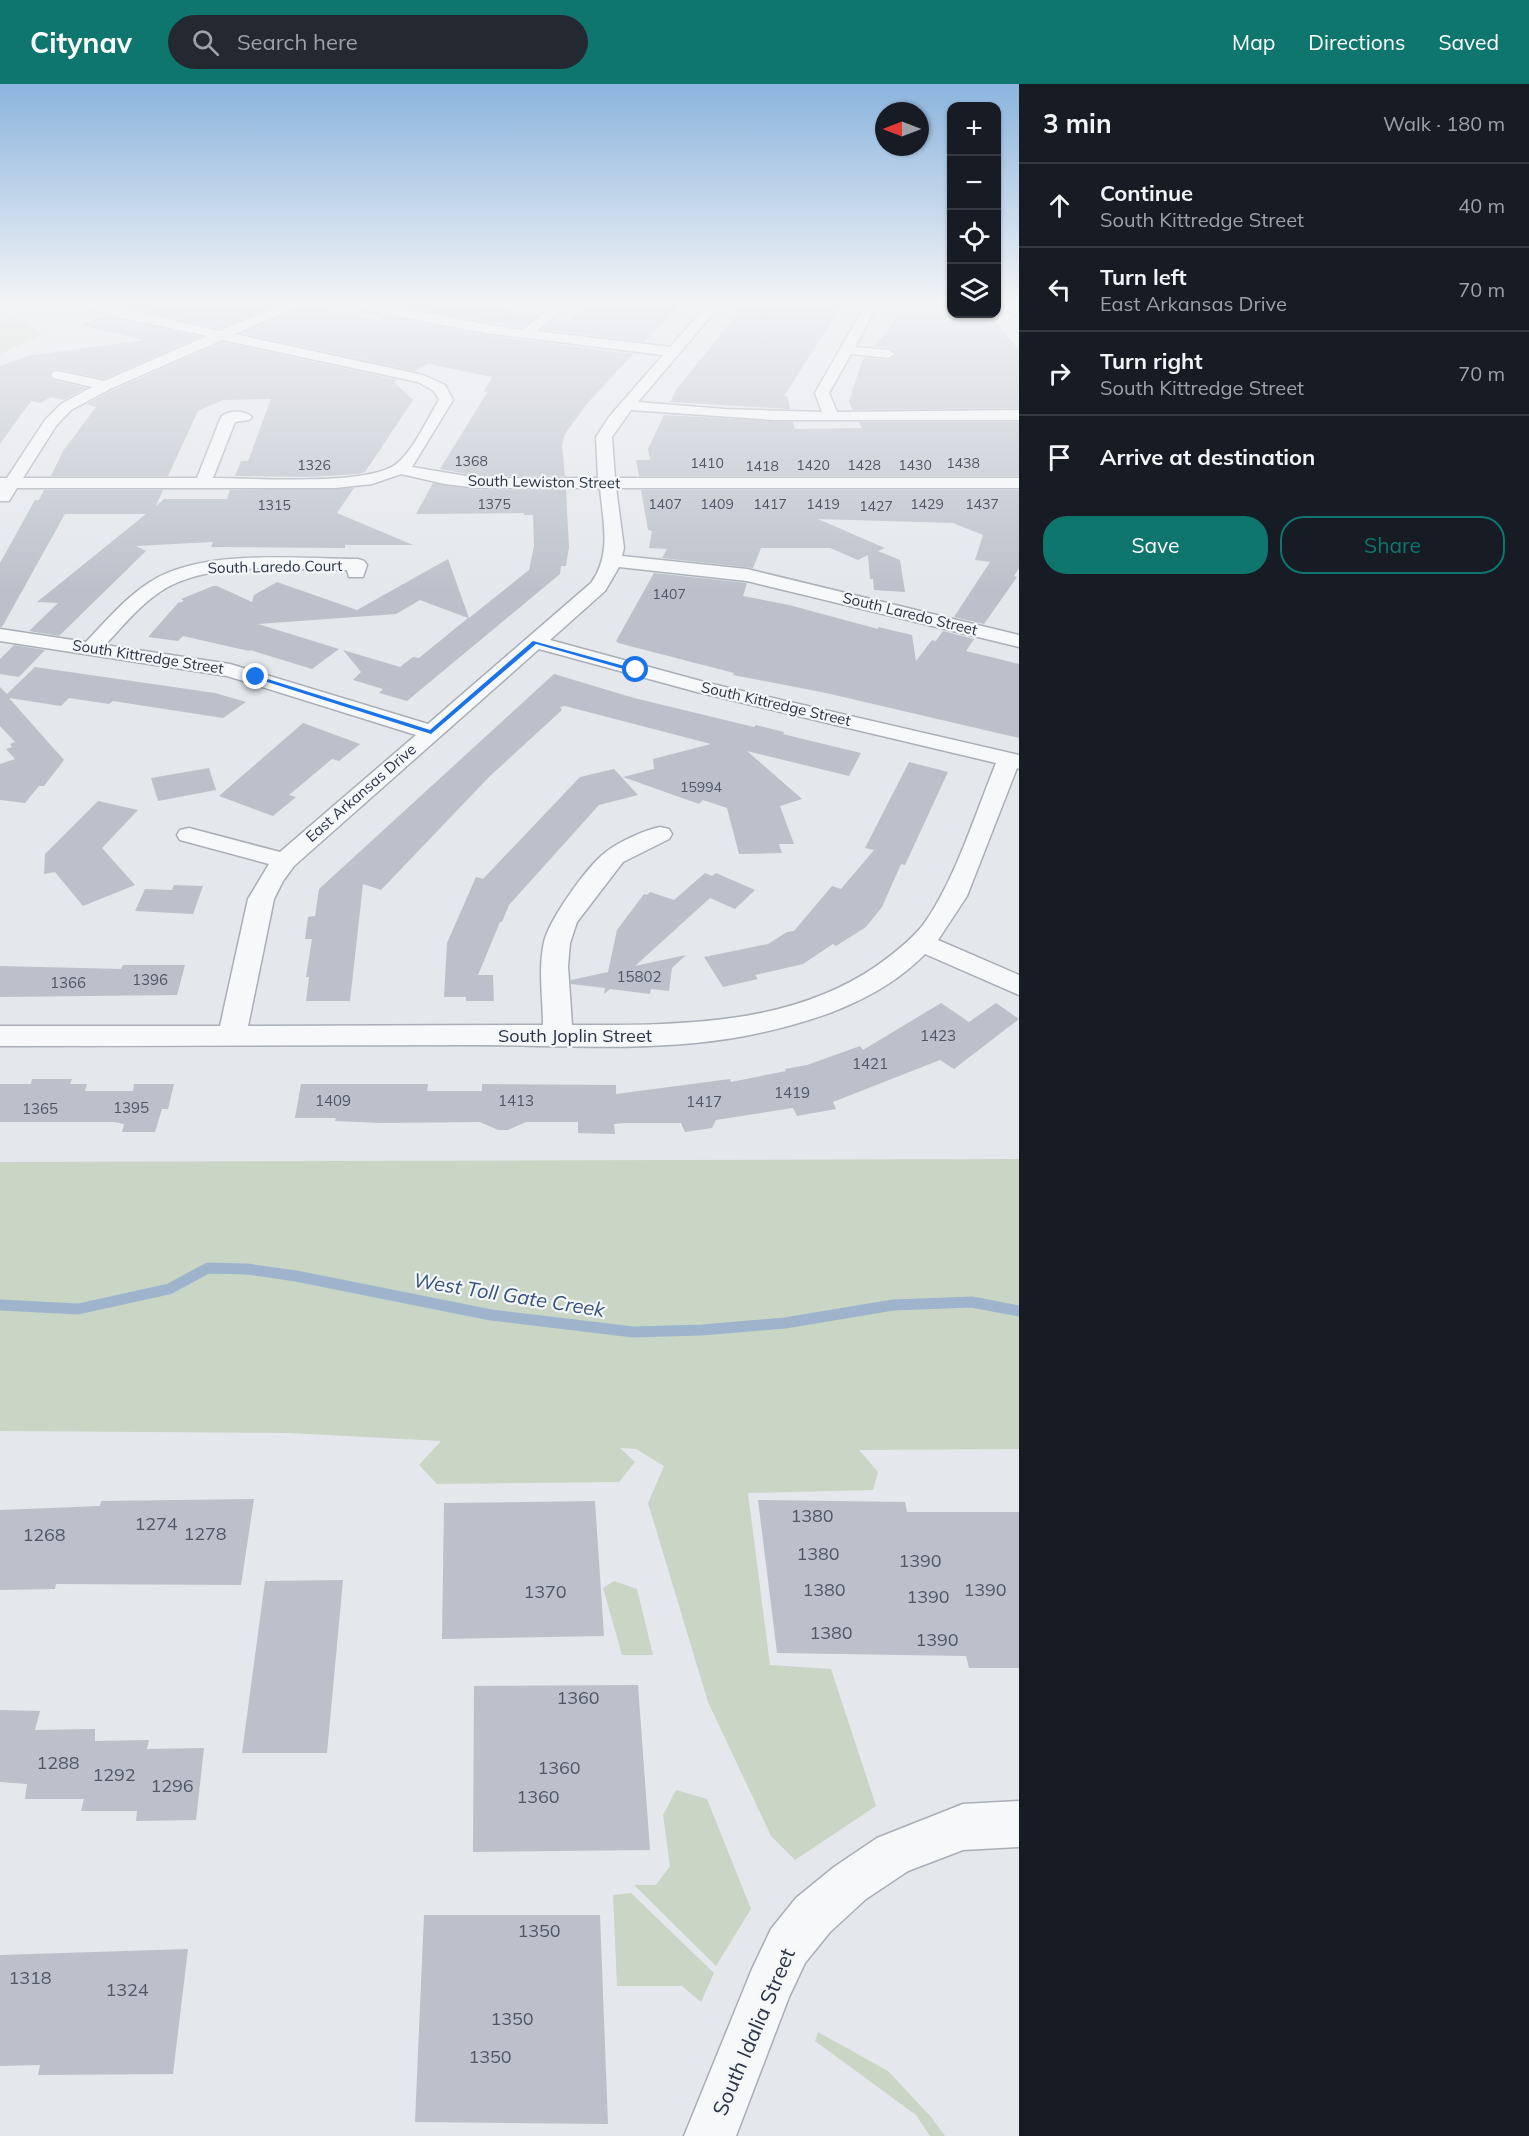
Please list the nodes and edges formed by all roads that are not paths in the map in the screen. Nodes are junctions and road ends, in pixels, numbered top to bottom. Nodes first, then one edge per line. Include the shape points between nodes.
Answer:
1 (77, 400) edge
2 (445, 400) edge
3 (632, 400) edge
4 (825, 400) edge
5 (627, 405) junction
6 (831, 415) junction
7 (1019, 415) edge
8 (244, 417) dead end
9 (400, 469) junction
10 (6, 483) edge
11 (203, 483) junction
12 (607, 483) junction
13 (1019, 483) edge
14 (0, 502) edge
15 (614, 561) junction
16 (816, 571) dead end
17 (356, 573) dead end
18 (800, 588) junction
19 (0, 635) edge
20 (1019, 641) edge
21 (535, 642) junction
22 (91, 648) junction
23 (431, 732) junction
24 (1014, 760) edge
25 (660, 834) dead end
26 (189, 835) dead end
27 (285, 861) junction
28 (923, 943) junction
29 (1019, 986) edge
30 (0, 1036) edge
31 (232, 1036) junction
32 (558, 1036) junction
33 (1019, 1824) edge
34 (710, 2136) edge

1 - 10 street via 58,413
2 - 9 street via 410,460
3 - 5 street
4 - 6 street
5 - 6 street via 708,414
5 - 12 street via 604,437
6 - 7 street
8 - 11 street via 229,417
9 - 11 street, South Lewiston Street via 353,482
9 - 12 street, South Lewiston Street via 466,482
10 - 11 street, South Lewiston Street
10 - 14 street
12 - 13 street, South Lewiston Street
12 - 15 street
15 - 18 street, South Laredo Street via 715,570
15 - 21 street, East Arkansas Drive via 598,587
16 - 18 street
17 - 22 street, South Laredo Court via 358,566 221,566 181,570 147,593
18 - 20 street, South Laredo Street
19 - 22 street, South Kittredge Street
21 - 23 street, East Arkansas Drive
21 - 24 street, South Kittredge Street via 704,688
22 - 23 street, South Kittredge Street via 230,670
23 - 27 street, East Arkansas Drive
24 - 28 street, South Joplin Street via 946,913
25 - 32 street via 614,857 564,922 555,966
26 - 27 street
27 - 31 street, East Arkansas Drive via 261,899
28 - 29 street
28 - 32 street, South Joplin Street via 881,977 852,993 786,1018 708,1032
30 - 31 street, South Joplin Street
31 - 32 street, South Joplin Street
33 - 34 street, South Idalia Street via 963,1827 901,1851 850,1883 813,1915 788,1946 769,1986

